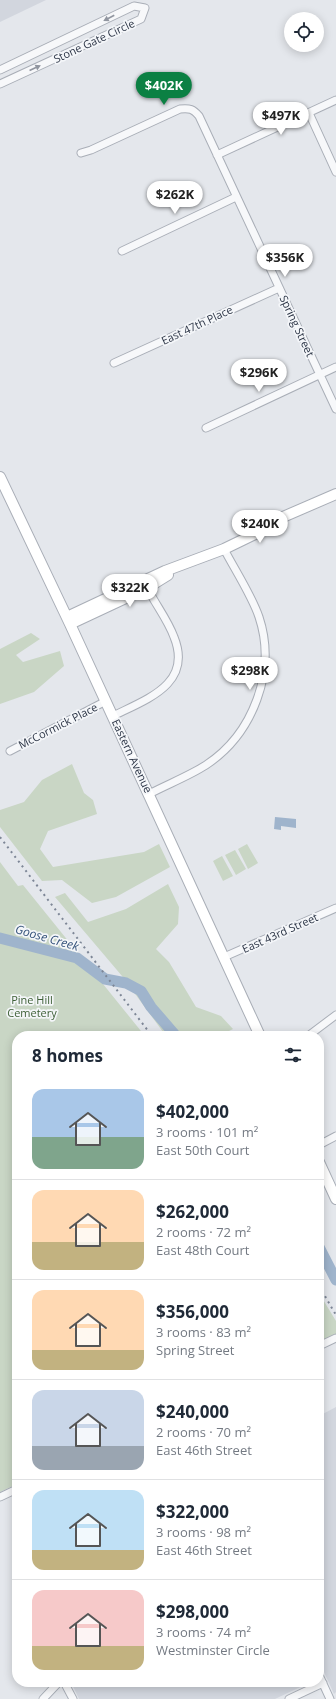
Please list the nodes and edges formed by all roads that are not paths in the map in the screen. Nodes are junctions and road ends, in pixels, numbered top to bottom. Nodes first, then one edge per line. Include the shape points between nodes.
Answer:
1 (0, 70) edge
2 (0, 84) edge
3 (336, 100) edge
4 (309, 113) junction
5 (81, 153) dead end
6 (217, 155) junction
7 (336, 172) edge
8 (236, 197) junction
9 (122, 251) dead end
10 (279, 288) junction
11 (114, 363) dead end
12 (336, 367) edge
13 (320, 375) junction
14 (336, 409) edge
15 (206, 428) dead end
16 (0, 477) edge
17 (336, 494) edge
18 (224, 549) junction
19 (145, 585) junction
20 (68, 620) junction
21 (106, 701) junction
22 (113, 716) junction
23 (10, 751) dead end
24 (149, 794) junction
25 (336, 908) edge
26 (224, 958) junction
27 (336, 1015) edge
28 (258, 1031) edge
29 (315, 1031) edge
30 (336, 1136) edge
31 (324, 1142) edge
32 (324, 1173) edge
33 (336, 1199) edge
34 (336, 1338) edge
35 (324, 1344) edge
36 (12, 1491) edge
37 (0, 1497) edge
38 (324, 1686) edge
39 (54, 1687) edge
40 (67, 1687) edge
41 (316, 1687) edge
42 (43, 1699) edge
43 (73, 1699) edge
44 (289, 1699) edge
45 (330, 1699) edge

2 -> 1 street, Stone Gate Circle via 141,19 145,8 134,6
3 - 4 street
4 - 6 street
4 - 7 street
5 - 6 street, Spring Street via 180,109 188,108 199,116
6 - 8 street, Spring Street
8 - 9 street
8 - 10 street, Spring Street
10 - 11 street, East 47th Place
10 - 13 street, Spring Street
12 - 13 street
13 - 14 street, Spring Street
13 - 15 street
16 - 20 main road, Eastern Avenue
17 - 18 main road via 276,520
18 - 19 main road via 165,571
18 - 24 street via 259,616 262,627 264,663 260,691 250,717 235,741 206,765
19 - 20 main road
19 - 22 street via 174,635 178,660 168,686
20 - 21 main road, Eastern Avenue
21 - 22 main road, Eastern Avenue
21 - 23 street, McCormick Place
22 - 24 main road, Eastern Avenue
24 - 26 main road, Eastern Avenue
25 - 26 street, East 43rd Street
26 - 28 main road, Eastern Avenue
27 - 29 street
30 - 31 street
32 - 33 main road
34 - 35 street
36 - 37 street
38 - 45 street
39 - 42 street
40 - 43 street
41 - 44 street

